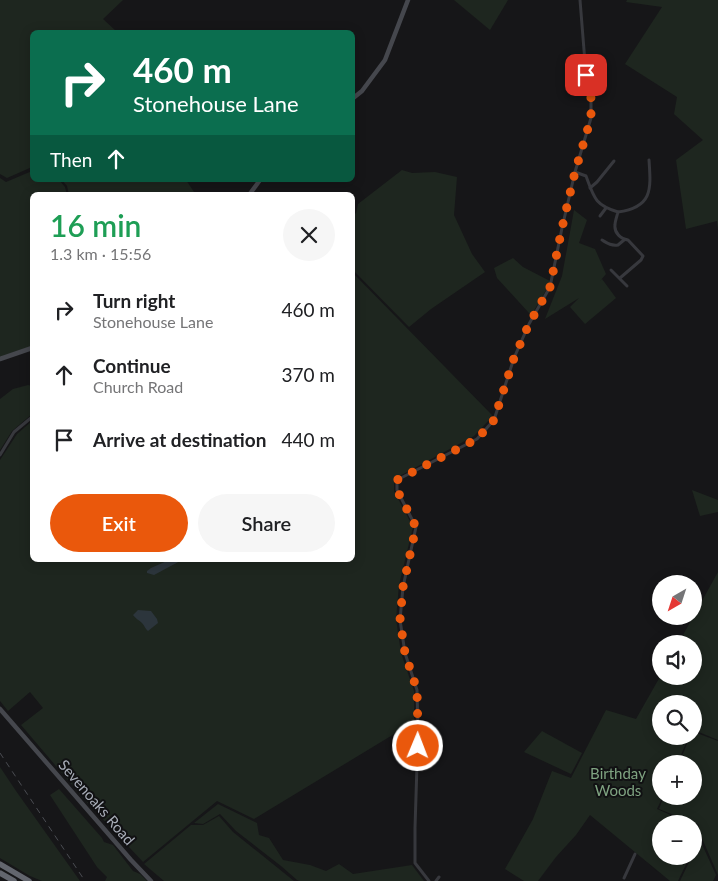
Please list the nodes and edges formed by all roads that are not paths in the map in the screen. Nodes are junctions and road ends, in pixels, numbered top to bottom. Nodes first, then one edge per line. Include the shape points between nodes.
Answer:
1 (408, 0) edge
2 (580, 0) edge
3 (355, 97) edge
4 (649, 160) dead end
5 (614, 161) dead end
6 (575, 172) junction
7 (590, 188) junction
8 (606, 208) junction
9 (618, 212) junction
10 (600, 216) dead end
11 (602, 240) dead end
12 (624, 240) junction
13 (611, 270) dead end
14 (620, 278) junction
15 (627, 286) dead end
16 (30, 349) edge
17 (0, 359) edge
18 (30, 419) edge
19 (0, 455) edge
20 (0, 709) edge
21 (635, 854) dead end
22 (0, 864) edge
23 (0, 873) edge
24 (439, 877) dead end
25 (623, 880) edge
26 (14, 881) edge
27 (29, 881) edge
28 (151, 881) edge
29 (429, 881) edge
30 (436, 881) edge

1 - 3 street via 385,60
2 - 6 street via 592,110
4 - 9 street via 651,184 648,195 639,205
5 - 7 street
6 - 7 street via 586,176
6 - 29 street via 550,287 514,358 494,420 477,439 397,480 397,490 416,527 403,587 400,620 405,653 417,690 415,863
7 - 8 street via 594,199
8 - 9 street
8 - 10 street
9 - 12 street via 614,226
11 - 12 street via 614,246
12 - 14 street via 628,240 643,256
13 - 14 street
14 - 15 street
16 - 17 street
18 - 19 street via 14,432
20 - 28 street, Sevenoaks Road
21 - 25 street
22 - 27 highway
23 - 26 highway
24 - 30 street

